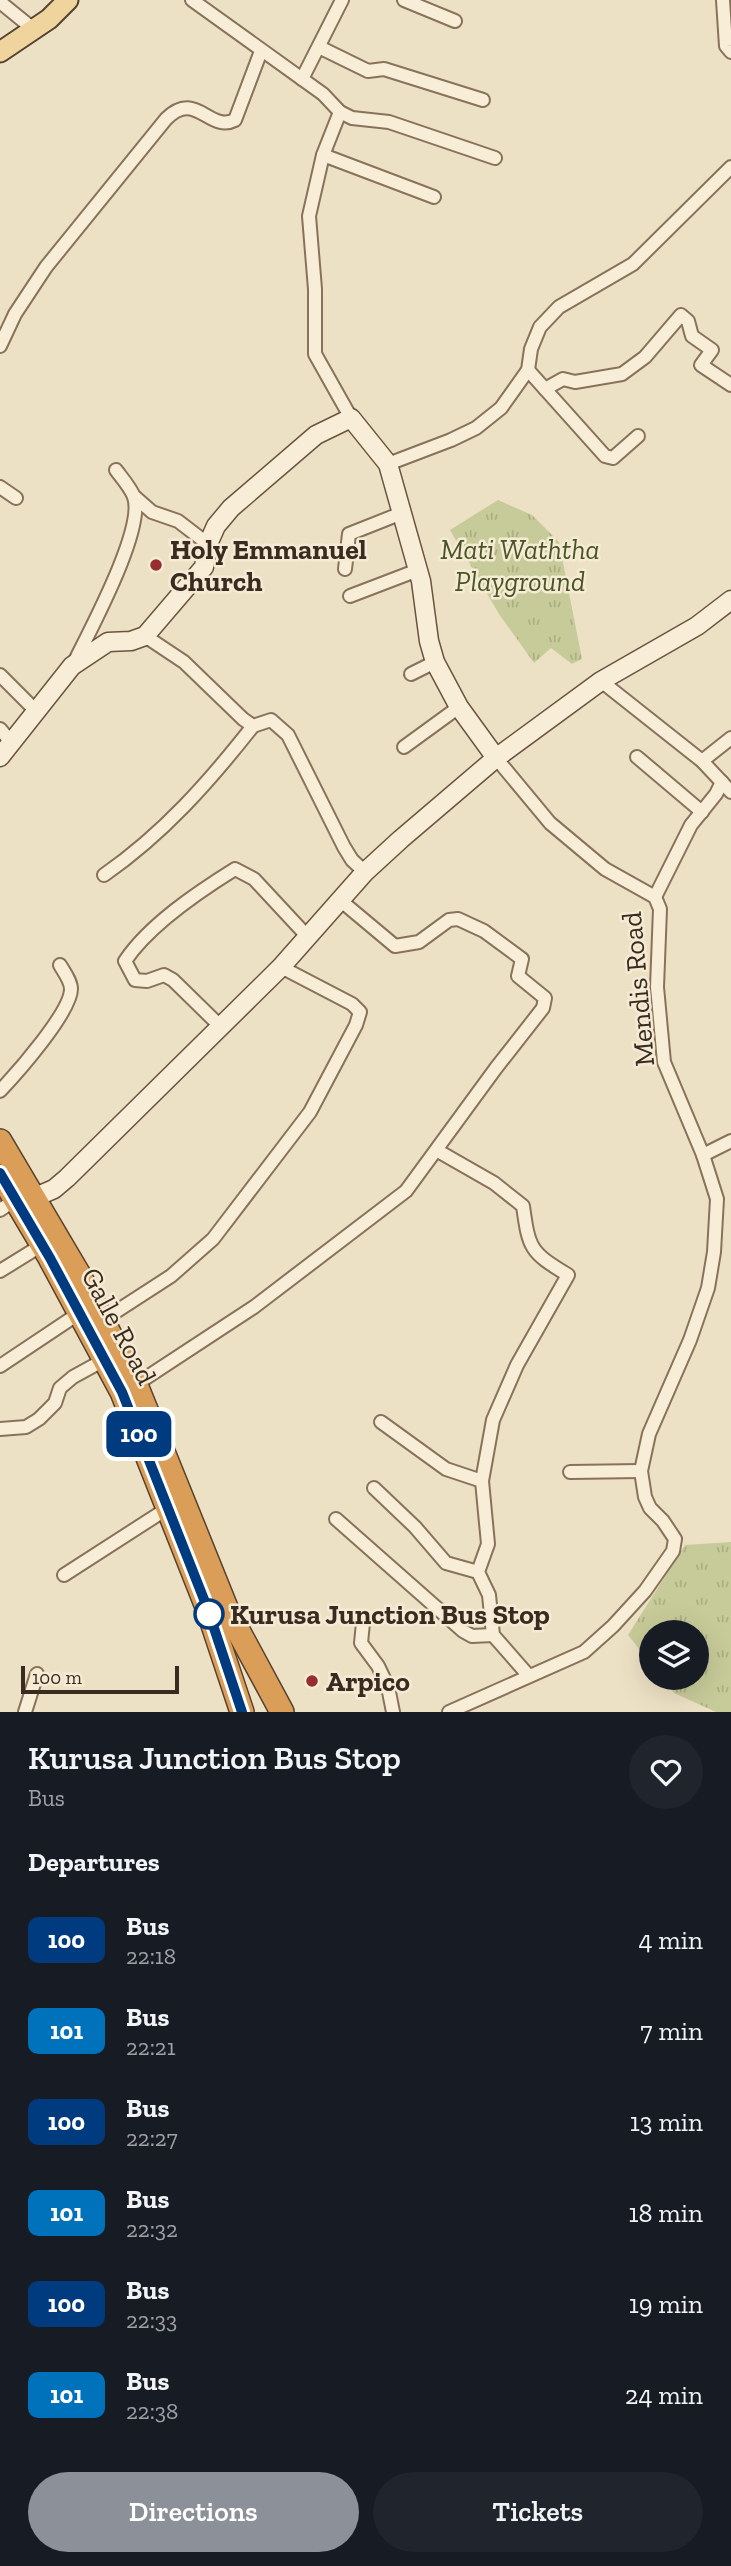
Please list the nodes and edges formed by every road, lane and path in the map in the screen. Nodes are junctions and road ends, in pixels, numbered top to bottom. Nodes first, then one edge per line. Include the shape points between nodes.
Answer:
1 (68, 0) edge
2 (192, 0) edge
3 (342, 0) edge
4 (404, 0) edge
5 (723, 0) edge
6 (0, 2) edge
7 (455, 21) dead end
8 (32, 29) junction
9 (319, 47) junction
10 (261, 51) junction
11 (0, 52) edge
12 (731, 52) edge
13 (302, 79) junction
14 (483, 100) dead end
15 (340, 112) junction
16 (323, 155) junction
17 (495, 158) dead end
18 (731, 167) edge
19 (434, 197) dead end
20 (0, 346) edge
21 (528, 370) junction
22 (731, 385) edge
23 (545, 389) junction
24 (351, 418) junction
25 (638, 436) dead end
26 (388, 464) junction
27 (116, 470) dead end
28 (0, 487) edge
29 (135, 497) junction
30 (16, 498) dead end
31 (402, 513) junction
32 (208, 544) junction
33 (345, 569) dead end
34 (418, 570) junction
35 (350, 596) dead end
36 (731, 600) edge
37 (145, 636) junction
38 (435, 662) junction
39 (72, 666) junction
40 (411, 674) dead end
41 (0, 675) edge
42 (601, 681) junction
43 (459, 707) junction
44 (35, 710) junction
45 (253, 726) junction
46 (731, 738) edge
47 (4, 743) edge
48 (404, 747) dead end
49 (637, 757) dead end
50 (496, 758) junction
51 (702, 761) junction
52 (722, 782) junction
53 (731, 792) edge
54 (702, 812) junction
55 (365, 872) junction
56 (104, 875) dead end
57 (655, 897) junction
58 (340, 900) junction
59 (307, 936) junction
60 (60, 965) dead end
61 (281, 967) junction
62 (220, 1026) junction
63 (0, 1091) edge
64 (0, 1141) edge
65 (731, 1141) edge
66 (438, 1151) junction
67 (702, 1155) junction
68 (0, 1173) edge
69 (17, 1203) edge
70 (42, 1245) junction
71 (0, 1271) edge
72 (78, 1314) junction
73 (103, 1320) junction
74 (104, 1360) junction
75 (0, 1366) edge
76 (129, 1388) junction
77 (381, 1422) dead end
78 (0, 1429) edge
79 (641, 1471) junction
80 (570, 1472) dead end
81 (482, 1481) junction
82 (374, 1488) dead end
83 (168, 1508) junction
84 (337, 1519) dead end
85 (478, 1572) junction
86 (64, 1575) dead end
87 (227, 1610) junction
88 (363, 1623) dead end
89 (493, 1635) junction
90 (37, 1674) dead end
91 (528, 1675) junction
92 (24, 1712) edge
93 (242, 1712) edge
94 (258, 1712) edge
95 (282, 1712) edge
96 (393, 1712) edge
97 (449, 1712) edge

1 - 8 main road
2 - 10 street
3 - 9 street
4 - 7 street
5 - 12 street via 726,46
6 - 8 street
8 - 11 main road
9 - 13 street
9 - 14 street via 368,71 384,69
10 - 13 street
10 - 20 street via 235,120 222,123 187,107 166,118 46,267
13 - 15 street
15 - 16 street
15 - 17 street via 388,122
16 - 19 street
16 - 24 street via 309,216 315,354
18 - 21 street via 633,264 559,307 540,327
21 - 23 street
21 - 26 street via 501,408 476,428
22 - 23 street via 701,365 712,350 692,335 681,315 645,357 622,374 575,382 563,379
23 - 25 street via 605,456 613,458
24 - 26 street
24 - 32 street via 316,435 231,508
26 - 31 street
27 - 29 street
28 - 30 street
29 - 32 street
29 - 39 street via 133,527 117,572
31 - 33 street via 349,534
31 - 34 street
32 - 37 street via 204,567
34 - 35 street
34 - 38 street
36 - 42 street via 697,626
37 - 39 street via 108,642
37 - 45 street via 184,662
38 - 40 street
38 - 43 street
39 - 44 street
41 - 44 street
42 - 50 street
42 - 51 street
43 - 48 street
43 - 50 street
44 - 47 street
45 - 55 street via 271,720 288,735 344,847
45 - 56 street via 174,818
46 - 51 street
49 - 54 street
50 - 55 street
50 - 57 street, Mendis Road via 578,848
51 - 52 street
52 - 53 street
52 - 54 street
54 - 57 street
55 - 58 street
57 - 67 street, Mendis Road via 660,909 657,987 664,1062
58 - 59 street
58 - 66 street via 396,947 419,942 449,920 458,919 484,931 522,959 518,976 545,998 543,1008
59 - 61 street
59 - 62 street via 254,879 235,869 135,946 124,961 135,980 164,975
60 - 63 street via 71,986 70,997
61 - 62 street
61 - 73 street via 352,1004 359,1012 356,1025 310,1112 213,1239 171,1276
62 - 69 street via 67,1178 54,1189
64 - 69 highway, Galle Road
65 - 67 street
66 - 76 street via 406,1191 366,1223 254,1307
66 - 81 street via 494,1183 523,1206 528,1240 542,1259 568,1275 517,1365 498,1409
67 - 79 street, Mendis Road via 717,1199 708,1288 649,1434
68 - 69 highway, Galle Road
69 - 70 highway, Galle Road
69 - 73 highway, Galle Road via 79,1273
70 - 71 street
70 - 72 highway, Galle Road
72 - 74 highway, Galle Road
72 - 75 street
73 - 76 highway, Galle Road
74 - 76 highway, Galle Road
74 - 78 street via 60,1388 55,1404 39,1419 26,1426
76 - 83 highway, Galle Road
76 - 87 highway, Galle Road
77 - 81 street via 446,1469
79 - 80 street
79 - 91 street, Mendis Road via 650,1508 675,1539 673,1551 645,1591 584,1652
81 - 85 street via 488,1544
82 - 85 street via 446,1563
83 - 86 street
83 - 93 highway, Galle Road
84 - 89 street via 463,1631 472,1636
85 - 89 street via 489,1595
87 - 94 highway, Galle Road
87 - 95 highway, Galle Road
88 - 96 street via 361,1643 383,1676
89 - 91 street
90 - 92 street
91 - 97 street

